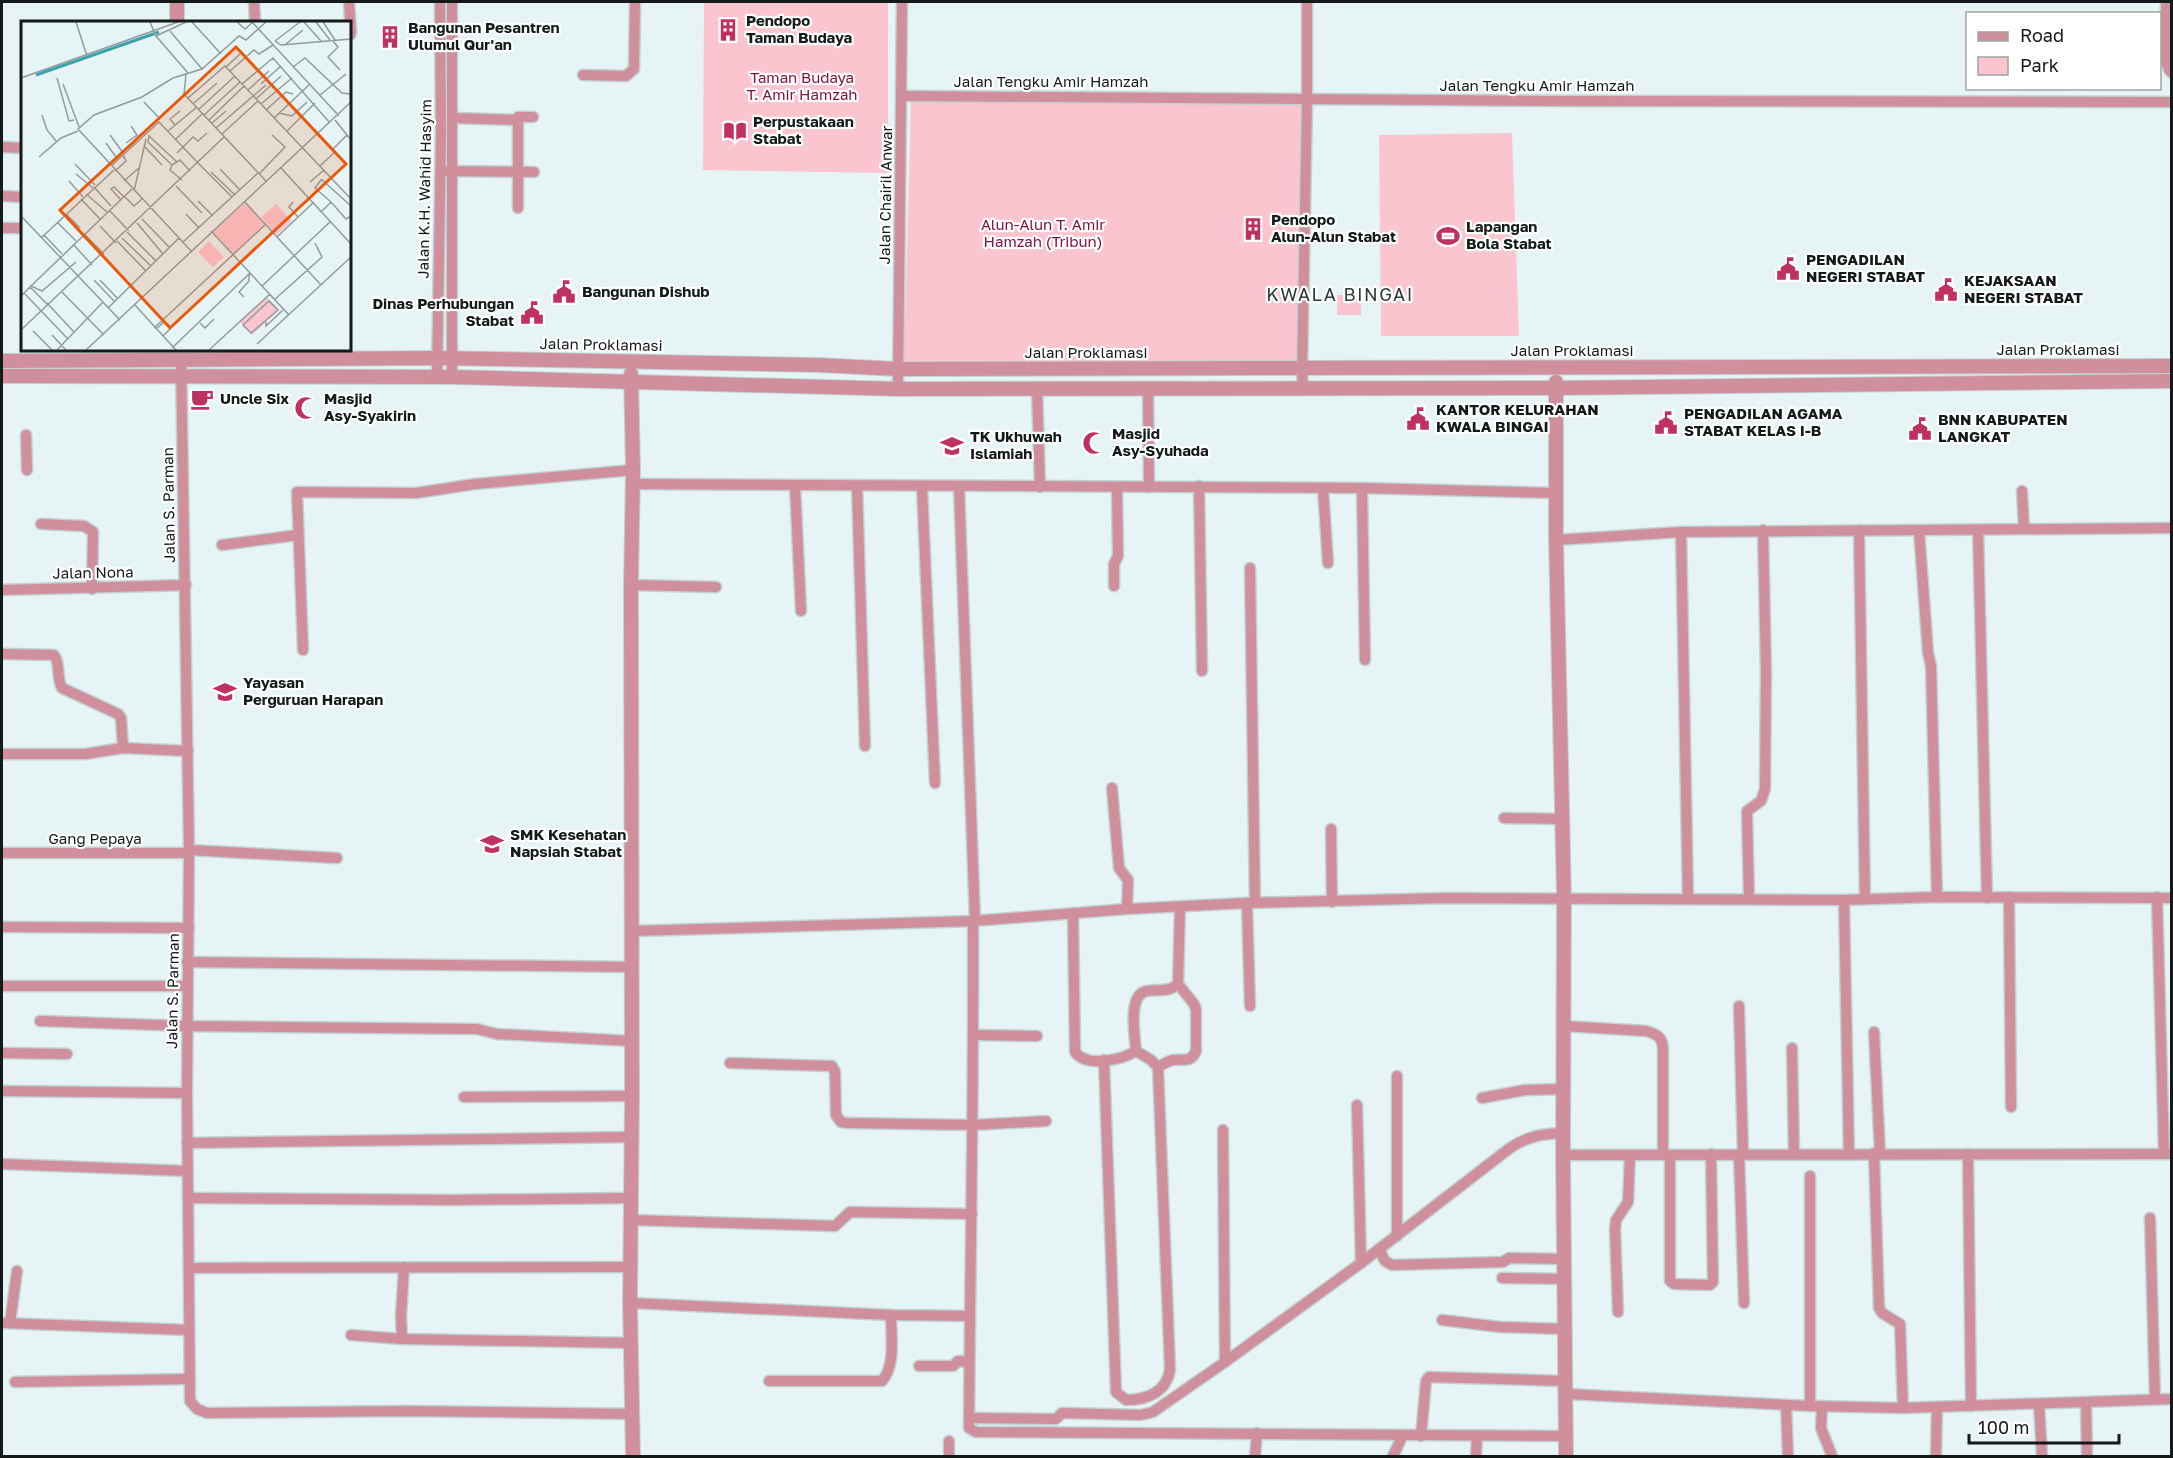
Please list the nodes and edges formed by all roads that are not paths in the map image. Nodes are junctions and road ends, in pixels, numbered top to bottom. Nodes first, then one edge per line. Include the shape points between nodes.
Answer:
1 (177, 2) edge
2 (254, 2) edge
3 (349, 2) edge
4 (440, 2) edge
5 (453, 2) edge
6 (635, 2) edge
7 (902, 2) edge
8 (1307, 2) edge
9 (2166, 2) edge
10 (177, 21) edge
11 (255, 21) edge
12 (350, 21) edge
13 (2172, 73) edge
14 (583, 75) dead end
15 (903, 96) junction
16 (1307, 99) junction
17 (2172, 102) edge
18 (534, 117) dead end
19 (452, 118) junction
20 (518, 120) junction
21 (2, 147) edge
22 (21, 148) edge
23 (440, 171) junction
24 (453, 171) junction
25 (518, 172) junction
26 (534, 172) dead end
27 (2, 196) edge
28 (21, 197) edge
29 (518, 208) dead end
30 (2, 228) edge
31 (21, 228) edge
32 (181, 355) edge
33 (444, 359) junction
34 (2, 361) edge
35 (631, 363) junction
36 (2172, 366) edge
37 (1913, 367) junction
38 (1555, 368) junction
39 (898, 369) junction
40 (1302, 370) junction
41 (2, 376) edge
42 (181, 376) junction
43 (452, 377) junction
44 (437, 378) junction
45 (2172, 381) edge
46 (632, 382) junction
47 (1914, 384) junction
48 (1037, 388) junction
49 (1556, 388) junction
50 (898, 389) junction
51 (1148, 389) junction
52 (1304, 389) junction
53 (26, 435) dead end
54 (27, 470) dead end
55 (633, 477) junction
56 (795, 486) junction
57 (857, 486) junction
58 (1198, 486) junction
59 (922, 487) junction
60 (959, 487) junction
61 (1040, 487) junction
62 (1117, 487) junction
63 (1149, 487) junction
64 (1323, 488) junction
65 (1362, 488) junction
66 (2022, 491) dead end
67 (1556, 493) junction
68 (41, 524) dead end
69 (2172, 528) edge
70 (2024, 529) junction
71 (1763, 530) junction
72 (1859, 530) junction
73 (1919, 530) junction
74 (1978, 530) junction
75 (1681, 532) junction
76 (298, 535) junction
77 (1556, 540) junction
78 (222, 545) dead end
79 (1328, 563) dead end
80 (1250, 568) dead end
81 (186, 585) junction
82 (631, 585) junction
83 (1114, 586) dead end
84 (716, 587) dead end
85 (92, 589) junction
86 (2, 590) edge
87 (801, 611) dead end
88 (303, 650) dead end
89 (2, 654) edge
90 (1365, 660) dead end
91 (1202, 671) dead end
92 (866, 746) dead end
93 (123, 748) junction
94 (188, 751) junction
95 (2, 754) edge
96 (936, 783) dead end
97 (1112, 788) dead end
98 (1504, 818) dead end
99 (1562, 819) junction
100 (1331, 829) dead end
101 (189, 852) junction
102 (2, 853) edge
103 (337, 858) dead end
104 (1937, 897) junction
105 (2009, 897) junction
106 (2157, 897) junction
107 (1564, 898) junction
108 (1688, 898) junction
109 (1987, 898) junction
110 (2172, 898) edge
111 (1749, 899) junction
112 (1865, 899) junction
113 (1844, 900) junction
114 (1332, 902) junction
115 (1251, 903) junction
116 (1179, 907) junction
117 (1127, 909) junction
118 (1073, 914) junction
119 (974, 921) junction
120 (2, 927) edge
121 (189, 928) junction
122 (632, 931) junction
123 (187, 962) junction
124 (632, 967) junction
125 (1178, 984) junction
126 (2, 986) edge
127 (188, 986) junction
128 (1250, 1006) dead end
129 (1739, 1006) dead end
130 (40, 1021) dead end
131 (188, 1026) junction
132 (1563, 1026) junction
133 (1875, 1032) dead end
134 (974, 1035) junction
135 (1037, 1036) dead end
136 (632, 1041) junction
137 (1792, 1048) dead end
138 (1136, 1052) junction
139 (2, 1053) edge
140 (67, 1054) dead end
141 (1104, 1060) junction
142 (730, 1063) dead end
143 (1158, 1067) junction
144 (1397, 1076) dead end
145 (1564, 1089) junction
146 (2, 1091) edge
147 (187, 1093) junction
148 (632, 1095) junction
149 (464, 1096) dead end
150 (1482, 1098) dead end
151 (1357, 1105) dead end
152 (2011, 1107) dead end
153 (1046, 1121) dead end
154 (973, 1125) junction
155 (1223, 1130) dead end
156 (1563, 1133) junction
157 (632, 1137) junction
158 (187, 1143) junction
159 (1848, 1146) junction
160 (1794, 1148) junction
161 (1879, 1148) junction
162 (1742, 1149) junction
163 (1711, 1154) junction
164 (1968, 1154) junction
165 (2168, 1154) edge
166 (1563, 1155) junction
167 (1630, 1155) junction
168 (1666, 1155) junction
169 (2, 1164) edge
170 (187, 1171) junction
171 (1810, 1176) dead end
172 (188, 1198) junction
173 (630, 1198) junction
174 (972, 1214) junction
175 (2150, 1218) dead end
176 (631, 1220) junction
177 (1397, 1236) junction
178 (1382, 1254) junction
179 (1565, 1259) junction
180 (1361, 1263) junction
181 (630, 1267) junction
182 (189, 1268) junction
183 (404, 1268) junction
184 (17, 1271) dead end
185 (1502, 1278) dead end
186 (1565, 1279) junction
187 (630, 1303) junction
188 (1743, 1303) dead end
189 (1618, 1312) dead end
190 (891, 1315) junction
191 (969, 1316) junction
192 (1442, 1320) dead end
193 (6, 1323) edge
194 (1565, 1329) junction
195 (189, 1330) junction
196 (351, 1335) dead end
197 (402, 1339) junction
198 (630, 1343) junction
199 (969, 1362) junction
200 (1225, 1362) junction
201 (920, 1366) dead end
202 (189, 1379) junction
203 (769, 1381) dead end
204 (15, 1382) dead end
205 (1565, 1388) junction
206 (2156, 1399) junction
207 (2172, 1399) edge
208 (2086, 1403) junction
209 (2038, 1404) junction
210 (1786, 1405) junction
211 (1810, 1406) junction
212 (1822, 1406) junction
213 (1971, 1406) junction
214 (1937, 1407) junction
215 (1903, 1408) junction
216 (633, 1414) junction
217 (969, 1422) junction
218 (1257, 1433) junction
219 (1403, 1435) junction
220 (1421, 1436) junction
221 (1477, 1436) junction
222 (1566, 1436) junction
223 (949, 1441) dead end
224 (633, 1456) edge
225 (949, 1456) edge
226 (1255, 1456) edge
227 (1393, 1456) edge
228 (1476, 1456) edge
229 (1566, 1456) edge
230 (1788, 1456) edge
231 (1832, 1456) edge
232 (1936, 1456) edge
233 (2042, 1456) edge
234 (2087, 1456) edge

1 - 10 street
2 - 11 street
3 - 12 street
4 - 23 street, Jalan K.H. Wahid Hasyim
5 - 19 street, Jalan K.H. Wahid Hasyim
6 - 14 street via 631,74
7 - 15 street, Jalan Chairil Anwar
8 - 16 street
9 - 13 street via 2166,61
15 - 16 street, Jalan Tengku Amir Hamzah
15 - 39 street, Jalan Chairil Anwar
16 - 17 street, Jalan Tengku Amir Hamzah
16 - 40 street
18 - 20 street
19 - 20 street
19 - 24 street, Jalan K.H. Wahid Hasyim
20 - 25 street
21 - 22 street
23 - 24 street
23 - 33 street, Jalan K.H. Wahid Hasyim
24 - 25 street
24 - 33 street, Jalan K.H. Wahid Hasyim
25 - 26 street
25 - 29 street
27 - 28 street
30 - 31 street
32 - 33 street, Jalan Proklamasi
32 - 34 street, Jalan Proklamasi
32 - 42 street, Jalan S. Parman
33 - 35 street, Jalan Proklamasi
33 - 43 street, Jalan K.H. Wahid Hasyim
33 - 44 street, Jalan K.H. Wahid Hasyim
35 - 39 street, Jalan Proklamasi
35 - 46 street
36 - 37 street, Jalan Proklamasi
37 - 38 street, Jalan Proklamasi
37 - 47 street
38 - 40 street, Jalan Proklamasi
38 - 49 street
39 - 40 street, Jalan Proklamasi
39 - 50 street, Jalan Chairil Anwar
40 - 52 street
41 - 42 street
42 - 44 street
42 - 81 street, Jalan S. Parman
43 - 44 street
43 - 46 street
45 - 47 street
46 - 50 street
46 - 55 street
47 - 49 street
48 - 50 street
48 - 51 street
48 - 61 street
49 - 52 street
49 - 67 street
51 - 52 street
51 - 63 street
53 - 54 street
55 - 56 street
55 - 76 street via 475,484 416,493 297,492
55 - 82 street
56 - 57 street
56 - 87 street
57 - 59 street
57 - 92 street
58 - 63 street
58 - 64 street
58 - 91 street
59 - 60 street
59 - 96 street
60 - 61 street
60 - 119 street
61 - 62 street
62 - 63 street
62 - 83 street via 1118,556
64 - 65 street
64 - 79 street
65 - 67 street
65 - 90 street
66 - 70 street
67 - 77 street
68 - 85 street via 84,526 93,532
69 - 70 street
70 - 74 street
71 - 72 street
71 - 75 street
71 - 111 street via 1765,789 1761,801 1747,811
72 - 73 street
72 - 112 street
73 - 74 street
73 - 104 street via 1931,666
74 - 109 street
75 - 77 street
75 - 108 street
76 - 78 street
76 - 88 street
77 - 99 street
80 - 115 street
81 - 85 street, Jalan Nona
81 - 94 street, Jalan S. Parman
82 - 84 street
82 - 122 street
85 - 86 street, Jalan Nona
89 - 93 street via 54,655 62,688 121,718
93 - 94 street
93 - 95 street via 85,754
94 - 101 street, Jalan S. Parman
97 - 117 street via 1119,868 1128,880
98 - 99 street
99 - 107 street
100 - 114 street
101 - 102 street, Gang Pepaya
101 - 103 street, Gang Pepaya
101 - 121 street, Jalan S. Parman
104 - 109 street
104 - 112 street
105 - 106 street
105 - 109 street
105 - 152 street
106 - 110 street
106 - 165 street
107 - 108 street
107 - 114 street
107 - 132 street
108 - 111 street
111 - 113 street
112 - 113 street
113 - 159 street
114 - 115 street
115 - 116 street
115 - 128 street
116 - 117 street
116 - 125 street
117 - 118 street
118 - 119 street
118 - 141 street via 1075,1052 1083,1059
119 - 122 street
119 - 134 street
120 - 121 street
121 - 123 street, Jalan S. Parman
122 - 124 street
123 - 124 street
123 - 127 street, Jalan S. Parman
124 - 136 street
125 - 138 street via 1138,997 1133,1008
125 - 143 street via 1196,1010 1196,1051 1189,1060 1171,1060
126 - 127 street
127 - 131 street, Jalan S. Parman
129 - 162 street
130 - 131 street
131 - 136 street via 477,1029 497,1034
131 - 147 street, Jalan S. Parman
132 - 145 street
132 - 168 street via 1646,1031 1659,1036 1663,1042
133 - 161 street
134 - 135 street
134 - 154 street
136 - 148 street
137 - 160 street
138 - 141 street via 1119,1060
138 - 143 street
139 - 140 street
141 - 143 street via 1116,1392 1126,1400 1157,1392 1169,1377 1170,1369
142 - 154 street via 832,1066 836,1072 836,1115 841,1122
144 - 177 street
145 - 150 street via 1525,1090
145 - 156 street
146 - 147 street
147 - 158 street, Jalan S. Parman
148 - 149 street
148 - 157 street
151 - 180 street
153 - 154 street
154 - 174 street
155 - 200 street
156 - 166 street
156 - 177 street via 1526,1138
157 - 158 street
157 - 173 street
158 - 170 street, Jalan S. Parman
159 - 160 street
159 - 161 street
160 - 162 street
161 - 164 street
161 - 215 street via 1879,1308 1900,1324
162 - 163 street
162 - 188 street
163 - 168 street
163 - 168 street via 1710,1285 1670,1281
164 - 165 street
164 - 213 street
166 - 167 street
166 - 179 street
167 - 168 street
167 - 189 street via 1628,1202 1616,1220 1615,1229
169 - 170 street
170 - 172 street, Jalan S. Parman
171 - 211 street
172 - 173 street
172 - 182 street, Jalan S. Parman
173 - 176 street
174 - 176 street via 850,1212 835,1226
174 - 191 street
175 - 206 street
176 - 181 street
177 - 178 street
178 - 179 street via 1392,1265
178 - 180 street
179 - 186 street
180 - 200 street
181 - 183 street
181 - 187 street
182 - 183 street
182 - 195 street, Jalan S. Parman
183 - 197 street
184 - 193 street
185 - 186 street
186 - 194 street
187 - 190 street
187 - 198 street
190 - 191 street
190 - 203 street via 890,1365 882,1381
191 - 199 street
192 - 194 street
193 - 195 street
194 - 205 street
195 - 202 street, Jalan S. Parman
196 - 197 street
197 - 198 street
198 - 216 street
199 - 201 street
199 - 217 street
200 - 217 street via 1153,1412 1142,1415 1062,1413 1056,1419
202 - 204 street
202 - 216 street, Jalan S. Parman via 190,1401 207,1413
205 - 210 street
205 - 220 street via 1429,1377
205 - 222 street
206 - 207 street
206 - 208 street
208 - 209 street
208 - 234 street
209 - 213 street
209 - 233 street
210 - 211 street
210 - 230 street
211 - 212 street
212 - 215 street
212 - 231 street via 1821,1428
213 - 214 street
214 - 215 street
214 - 232 street
216 - 224 street
217 - 218 street via 976,1432
218 - 219 street
218 - 226 street
219 - 220 street
219 - 227 street
220 - 221 street
221 - 222 street
221 - 228 street
222 - 229 street
223 - 225 street

